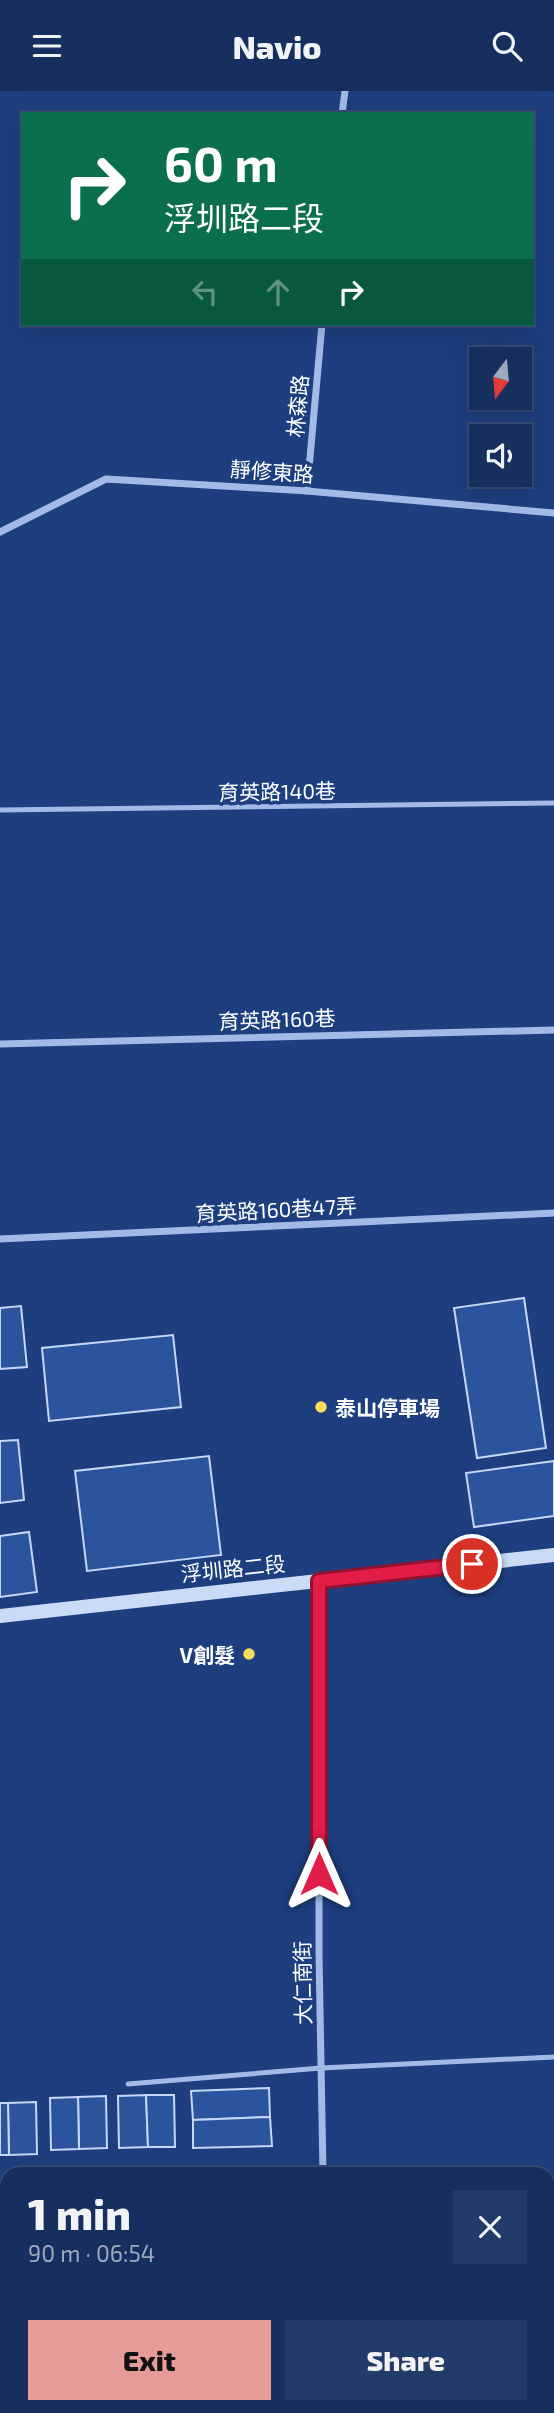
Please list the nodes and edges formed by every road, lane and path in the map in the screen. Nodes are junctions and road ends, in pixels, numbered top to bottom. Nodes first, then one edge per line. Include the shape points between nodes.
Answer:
1 (345, 91) edge
2 (342, 112) edge
3 (323, 326) edge
4 (307, 491) junction
5 (554, 513) edge
6 (0, 532) edge
7 (554, 803) edge
8 (0, 810) edge
9 (554, 1030) edge
10 (0, 1044) edge
11 (554, 1213) edge
12 (0, 1239) edge
13 (554, 1555) edge
14 (319, 1581) junction
15 (0, 1616) edge
16 (554, 2057) edge
17 (321, 2068) junction
18 (128, 2084) dead end
19 (323, 2167) edge

1 - 2 street
3 - 4 street, 林森路
4 - 5 street, 靜修東路
4 - 6 street, 靜修東路 via 106,479
7 - 8 lane, 育英路140巷
9 - 10 street, 育英路160巷
11 - 12 street, 育英路160巷47弄
13 - 14 street, 浮圳路二段
14 - 15 street, 浮圳路二段
14 - 17 street, 大仁南街
16 - 17 lane
17 - 18 lane
17 - 19 street, 大仁南街

